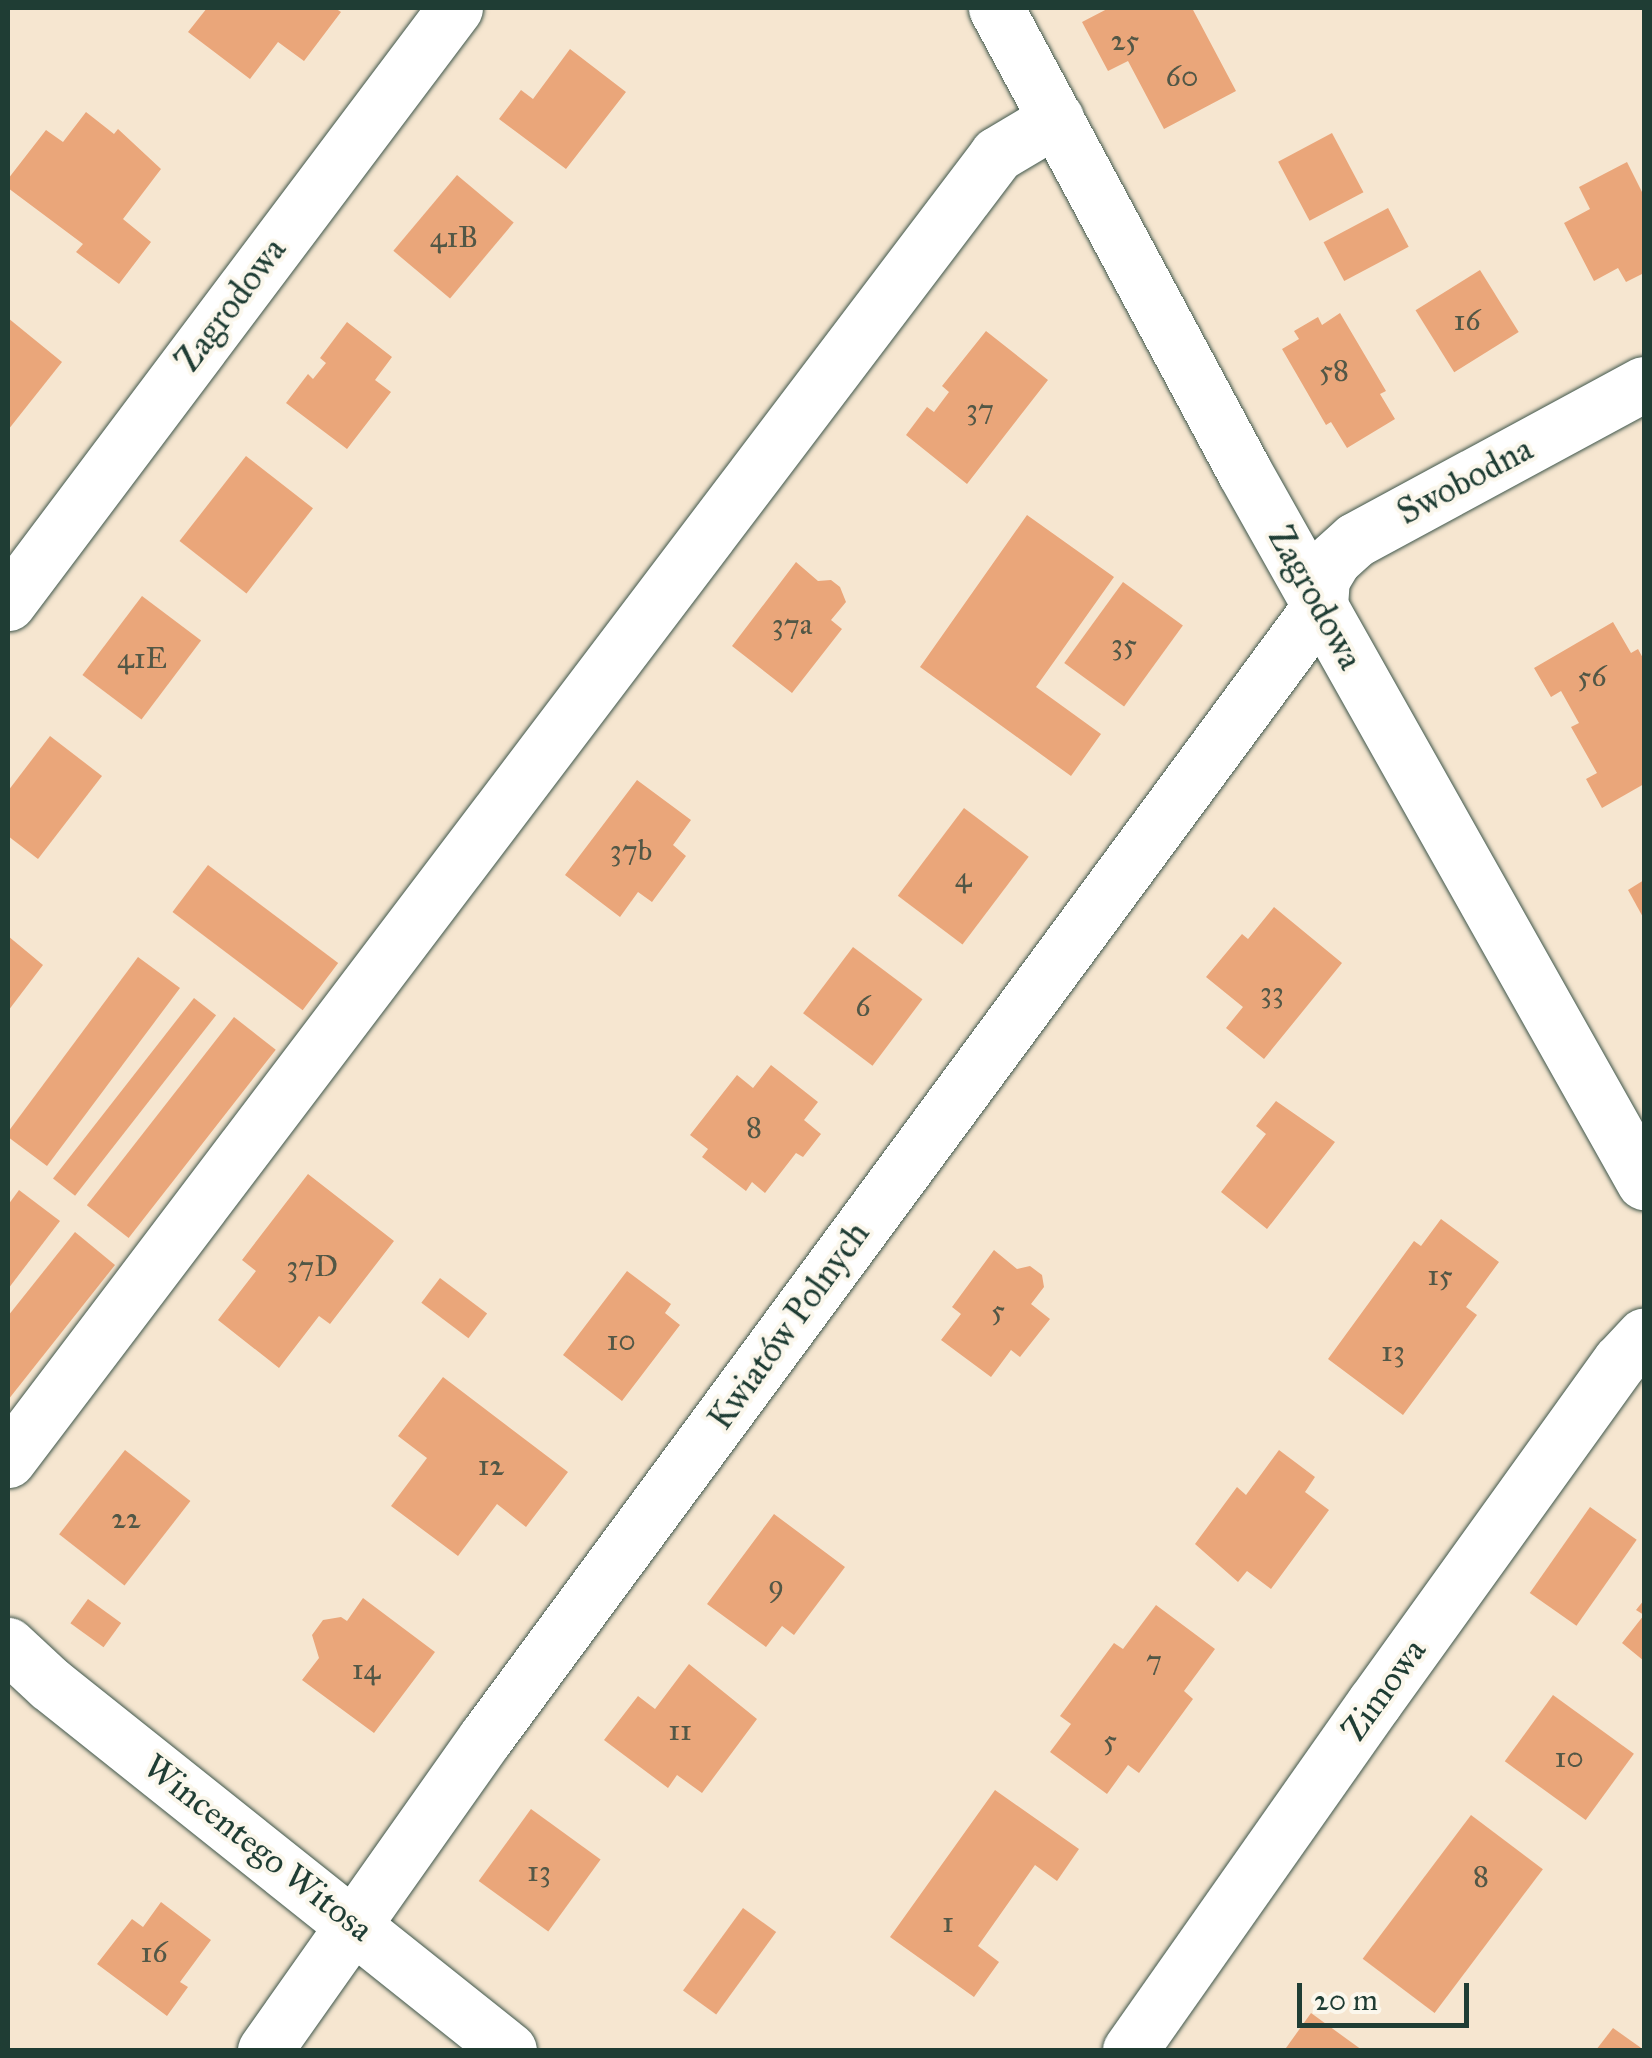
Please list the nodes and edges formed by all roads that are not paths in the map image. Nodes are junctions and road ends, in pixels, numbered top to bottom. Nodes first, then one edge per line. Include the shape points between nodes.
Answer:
1 (455, 8) edge
2 (996, 8) edge
3 (1056, 119) junction
4 (1644, 384) edge
5 (8, 603) edge
6 (1320, 606) junction
7 (1644, 1182) edge
8 (1644, 1335) edge
9 (8, 1460) edge
10 (8, 1645) edge
11 (355, 1924) junction
12 (265, 2050) edge
13 (509, 2050) edge
14 (1130, 2050) edge

1 - 5 street, Zagrodowa
2 - 3 street, Zagrodowa
3 - 6 street, Zagrodowa
3 - 9 street via 997,154
4 - 6 street, Swobodna via 1355,540 1322,579
6 - 7 street, Zagrodowa
6 - 11 street, Kwiatów Polnych via 486,1736
8 - 14 street, Zimowa
10 - 11 street, Wincentego Witosa
11 - 12 street, Kwiatów Polnych
11 - 13 street, Wincentego Witosa

